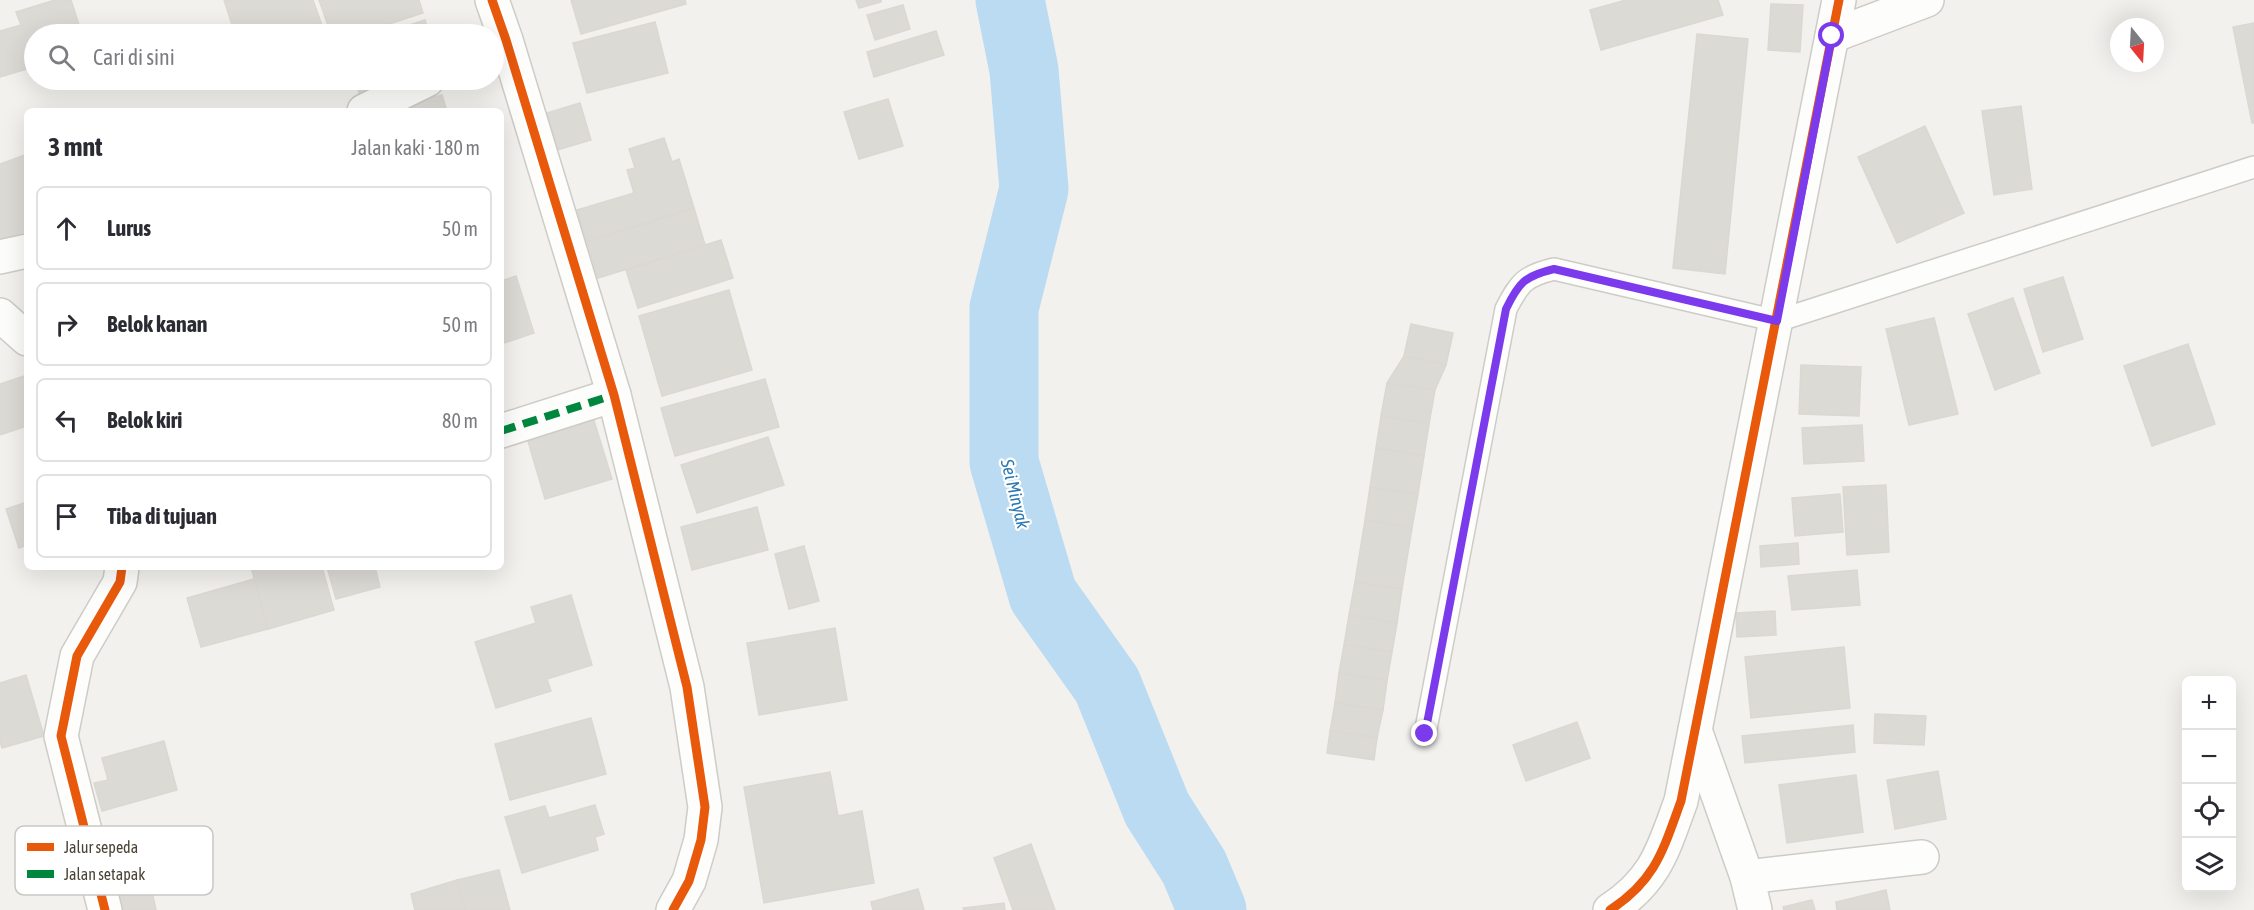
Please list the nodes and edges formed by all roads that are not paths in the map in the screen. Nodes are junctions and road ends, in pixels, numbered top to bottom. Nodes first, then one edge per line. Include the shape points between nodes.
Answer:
1 (492, 0) edge
2 (1839, 0) edge
3 (1927, 0) edge
4 (496, 24) edge
5 (1832, 36) junction
6 (504, 55) edge
7 (407, 90) edge
8 (370, 108) edge
9 (2254, 167) edge
10 (24, 252) edge
11 (0, 257) edge
12 (0, 315) edge
13 (1777, 321) junction
14 (24, 336) edge
15 (614, 395) junction
16 (504, 430) edge
17 (122, 570) edge
18 (1694, 729) junction
19 (1425, 734) dead end
20 (84, 826) edge
21 (1922, 857) dead end
22 (1747, 877) junction
23 (101, 895) edge
24 (105, 910) edge
25 (673, 910) edge
26 (1610, 910) edge
27 (1755, 910) edge

1 - 4 street
2 - 5 street
3 - 5 street
5 - 13 street
6 - 15 street
7 - 8 street
9 - 13 lane
10 - 11 street
12 - 14 street
13 - 18 street
13 - 19 lane via 1554,269 1531,274 1515,292 1506,309
15 - 16 street
15 - 25 street via 687,687 705,807 701,840 689,881
17 - 20 street via 120,582 77,656 61,736
18 - 22 street
18 - 26 street via 1681,801 1661,857 1647,878
21 - 22 street
22 - 27 street
23 - 24 street

